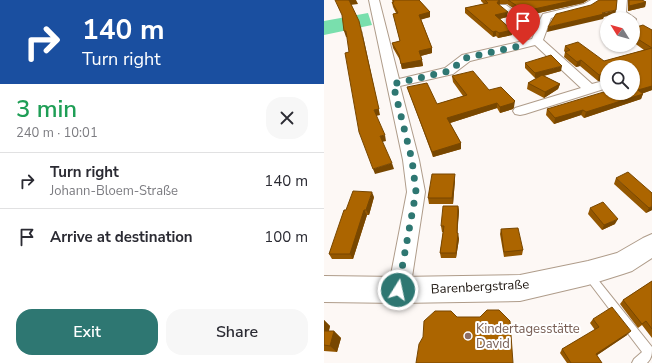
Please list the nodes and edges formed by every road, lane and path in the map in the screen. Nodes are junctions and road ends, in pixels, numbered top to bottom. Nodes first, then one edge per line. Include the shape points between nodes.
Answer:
1 (374, 0) edge
2 (598, 0) edge
3 (622, 0) edge
4 (503, 7) edge
5 (621, 12) edge
6 (543, 26) junction
7 (537, 41) junction
8 (393, 84) junction
9 (600, 86) edge
10 (590, 89) junction
11 (520, 111) dead end
12 (652, 245) edge
13 (588, 273) junction
14 (324, 289) edge
15 (398, 290) junction
16 (638, 363) edge

1 - 8 street
2 - 6 street via 587,6 547,16
3 - 5 street
4 - 6 street via 525,24
6 - 7 street
7 - 8 street via 466,58 449,71
7 - 10 street
8 - 15 street via 412,160 416,192
9 - 10 street
10 - 11 street
12 - 13 street, Barenbergstraße via 623,263
13 - 15 street, Barenbergstraße via 520,288
13 - 16 lane via 648,351
14 - 15 street, Barenbergstraße

